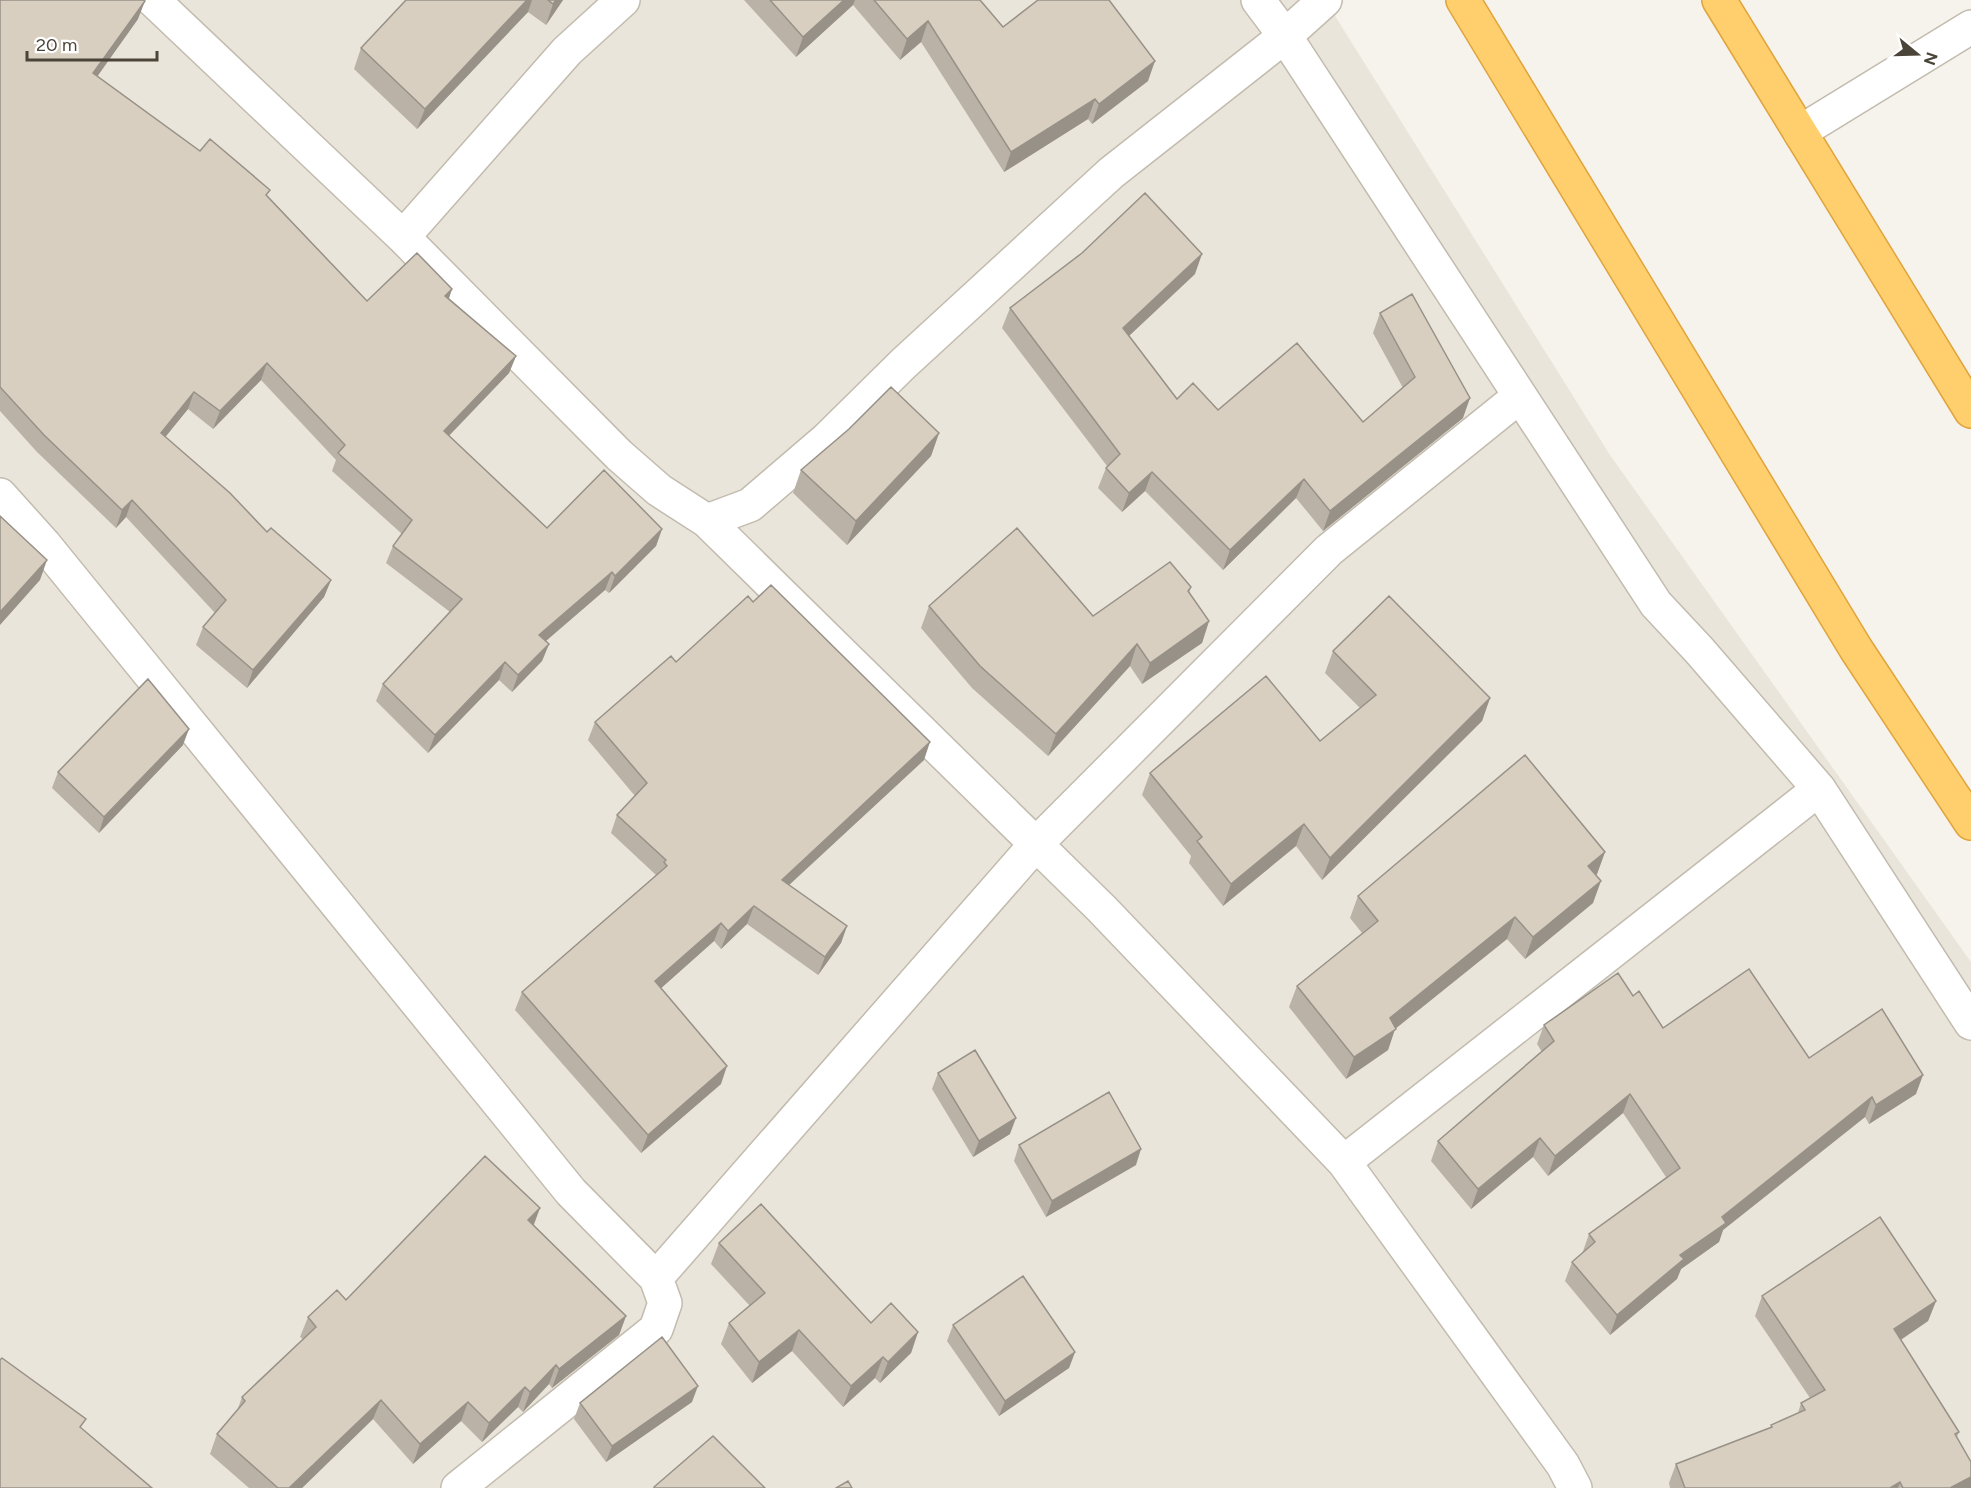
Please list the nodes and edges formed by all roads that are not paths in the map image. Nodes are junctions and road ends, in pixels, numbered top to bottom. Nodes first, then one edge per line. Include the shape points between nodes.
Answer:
1 (153, 0) edge
2 (623, 0) edge
3 (1258, 0) edge
4 (1325, 0) edge
5 (1463, 0) edge
6 (1719, 0) edge
7 (1971, 27) edge
8 (1286, 36) junction
9 (1800, 132) junction
10 (404, 237) junction
11 (1520, 396) junction
12 (1971, 411) edge
13 (0, 495) edge
14 (707, 521) junction
15 (1819, 789) junction
16 (1971, 823) edge
17 (1036, 844) junction
18 (1971, 1023) edge
19 (1344, 1162) junction
20 (656, 1278) junction
21 (458, 1488) edge
22 (1575, 1488) edge

1 - 10 street
2 - 10 street via 567,51
3 - 8 street
4 - 8 street
5 - 16 highway via 1856,649
6 - 9 highway
7 - 9 street
8 - 11 street
8 - 14 street via 1111,172 827,439 750,505
9 - 12 highway
10 - 14 street via 619,455 659,489
11 - 15 street via 1656,604
11 - 17 street via 1329,550
13 - 20 street via 571,1192
14 - 17 street
15 - 18 street
15 - 19 street
17 - 19 street
17 - 20 street
19 - 22 street via 1563,1465
20 - 21 street via 665,1303 656,1329

